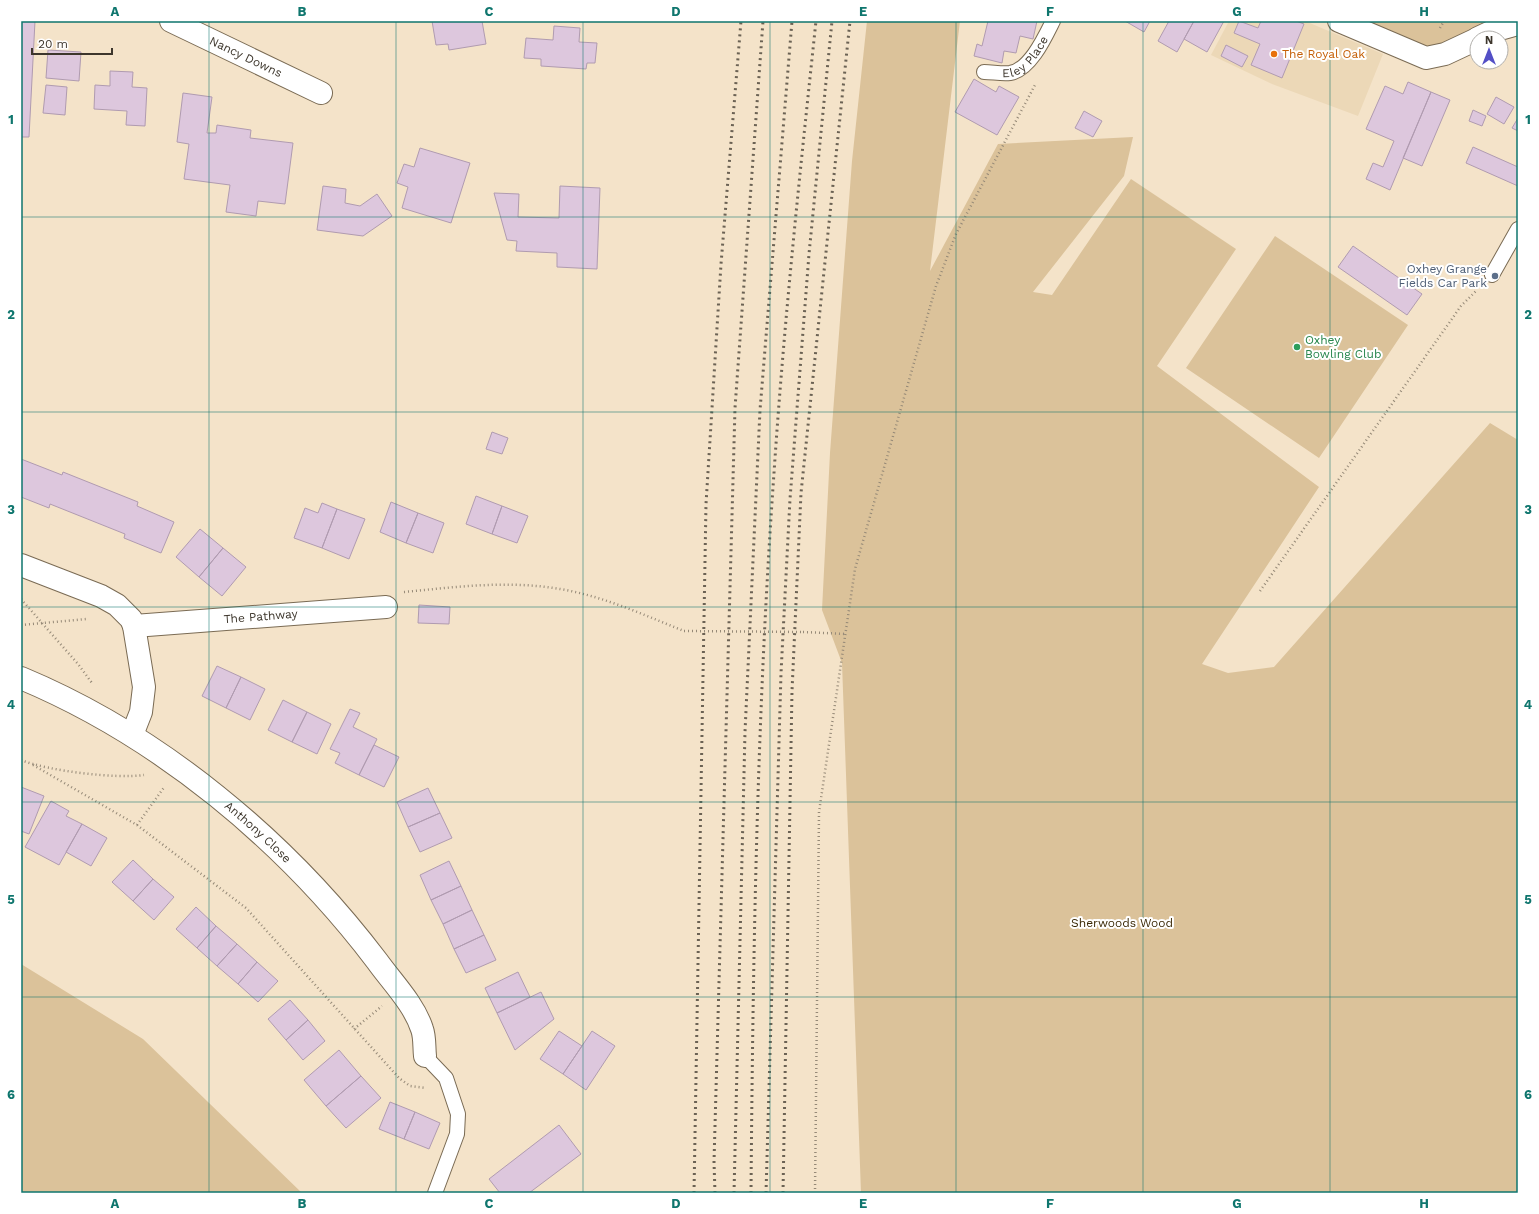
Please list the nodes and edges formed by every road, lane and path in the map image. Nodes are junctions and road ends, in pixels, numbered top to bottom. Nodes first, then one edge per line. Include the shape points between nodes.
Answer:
1 (171, 21) edge
2 (1053, 21) edge
3 (1339, 21) edge
4 (1518, 24) edge
5 (1497, 30) edge
6 (1469, 42) edge
7 (984, 72) dead end
8 (321, 92) dead end
9 (1006, 138) dead end
10 (1518, 229) edge
11 (1492, 275) joint
12 (21, 566) edge
13 (1260, 592) dead end
14 (21, 600) edge
15 (386, 608) joint
16 (129, 619) junction
17 (43, 624) junction
18 (21, 625) edge
19 (846, 634) junction
20 (21, 678) edge
21 (94, 687) dead end
22 (132, 735) junction
23 (21, 760) edge
24 (33, 765) junction
25 (178, 768) junction
26 (137, 825) junction
27 (400, 992) junction
28 (354, 1029) junction
29 (424, 1056) joint
30 (448, 1082) junction
31 (435, 1193) edge
32 (815, 1193) edge

1 - 8 street, Nancy Downs
2 - 7 lane, Eley Place via 1038,50 1024,65 1011,73
3 - 6 street via 1426,58 1445,54
4 - 5 street
9 - 19 path via 956,234 936,286 855,569
10 - 11 lane
11 - 13 path via 1461,306
12 - 16 street via 100,596 117,605
14 - 17 path
15 - 16 street, The Pathway
15 - 19 path, bridge via 396,593 486,584 532,586 561,589 611,602 684,631
16 - 17 path via 109,616
16 - 22 street via 144,687 141,712
17 - 18 path
17 - 21 path via 78,664
19 - 32 path via 820,812
20 - 22 street, Anthony Close via 99,714
22 - 25 street, Anthony Close
23 - 24 path
24 - 25 path via 99,775 135,776
24 - 26 path
25 - 26 path
25 - 27 street, Anthony Close via 271,842 321,895
26 - 28 path via 246,908
27 - 28 path
27 - 29 street, Anthony Close via 412,1007 423,1030
28 - 30 path via 399,1078 410,1086 435,1088
29 - 30 lane
30 - 31 lane via 458,1114 457,1134

